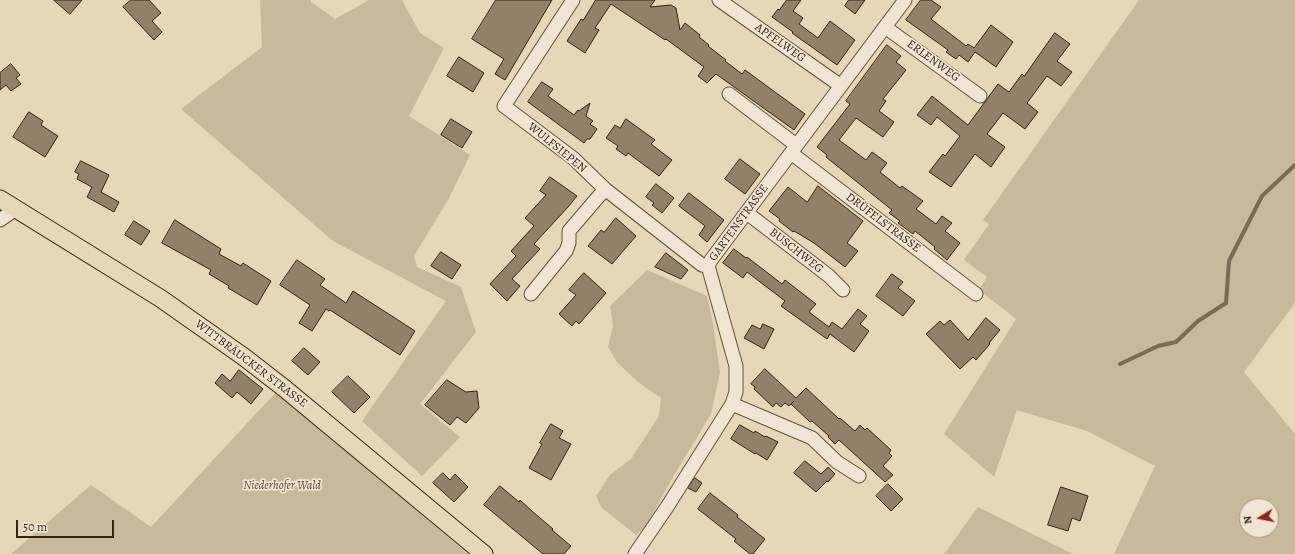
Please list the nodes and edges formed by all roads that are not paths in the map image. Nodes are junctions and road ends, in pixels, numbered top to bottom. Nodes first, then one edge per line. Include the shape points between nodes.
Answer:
1 (573, 0) edge
2 (719, 0) edge
3 (905, 0) edge
4 (885, 27) junction
5 (841, 86) junction
6 (729, 94) dead end
7 (980, 96) dead end
8 (794, 149) junction
9 (604, 189) junction
10 (0, 199) edge
11 (16, 208) junction
12 (747, 213) junction
13 (0, 220) edge
14 (708, 266) junction
15 (843, 290) dead end
16 (532, 294) dead end
17 (976, 294) dead end
18 (732, 404) junction
19 (859, 476) dead end
20 (484, 554) edge
21 (635, 554) edge

1 - 9 street, WULFSIEPEN via 504,106 572,158
2 - 5 street, APFELWEG
3 - 4 street, GARTENSTRASSE
4 - 5 street, GARTENSTRASSE
4 - 7 street, ERLENWEG
5 - 8 street, GARTENSTRASSE
6 - 8 street, DRÜFELSTRASSE
8 - 12 street, GARTENSTRASSE
8 - 17 street, DRÜFELSTRASSE
9 - 14 street, WULFSIEPEN via 702,265
9 - 16 street via 569,231 566,250
10 - 11 main road, WITTBRÄUCKER STRASSE
11 - 13 street
11 - 20 main road, WITTBRÄUCKER STRASSE via 160,298 244,357
12 - 14 street, GARTENSTRASSE
12 - 15 street, BUSCHWEG
14 - 18 street, GARTENSTRASSE via 736,366 736,392
18 - 19 street via 812,438 837,462
18 - 21 street, GARTENSTRASSE

